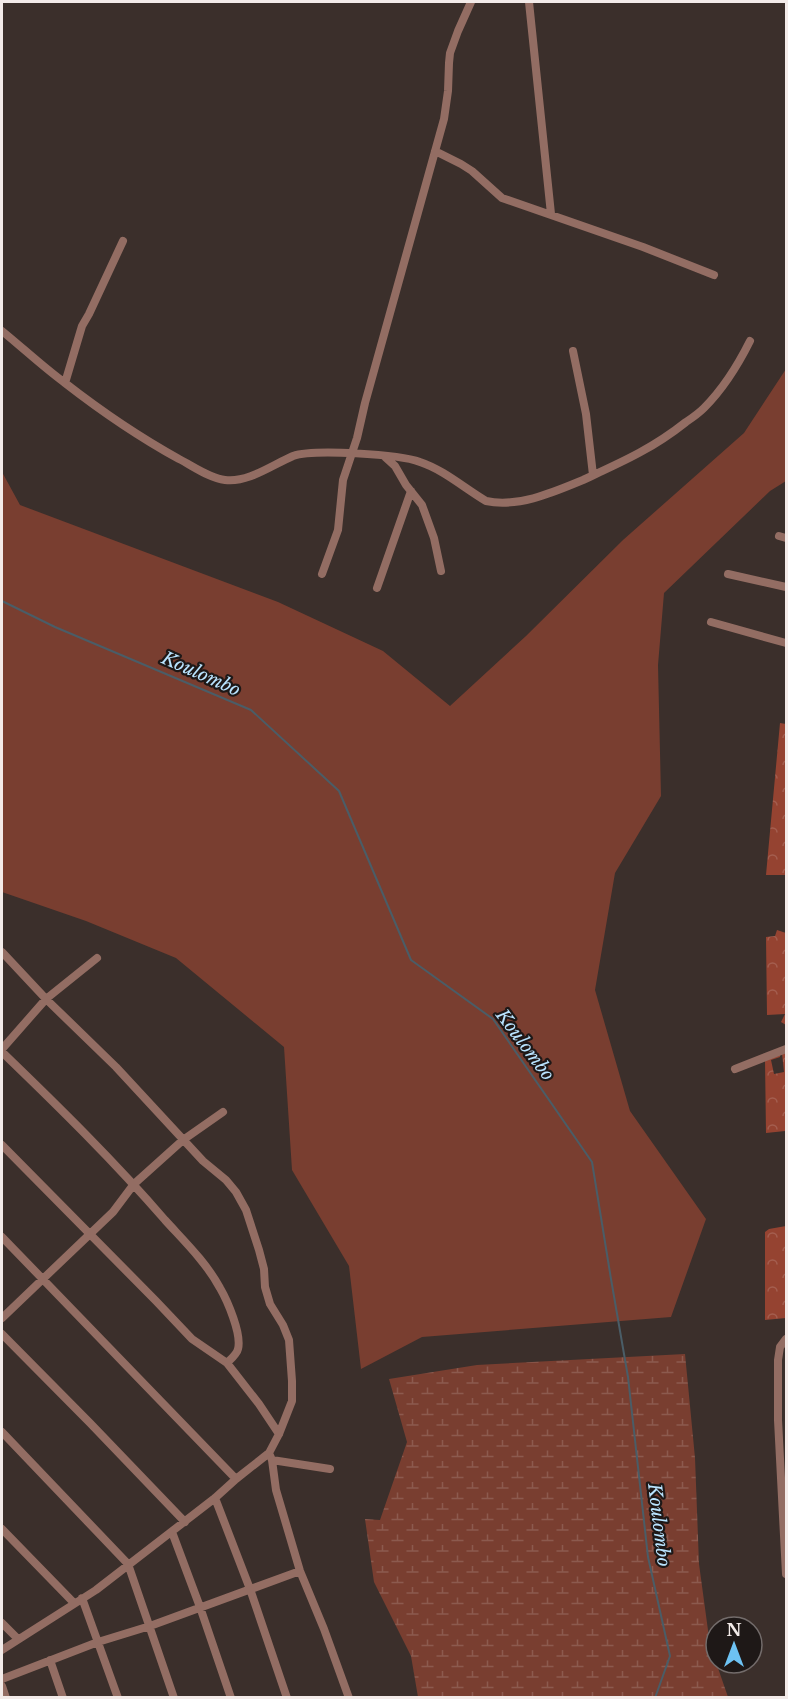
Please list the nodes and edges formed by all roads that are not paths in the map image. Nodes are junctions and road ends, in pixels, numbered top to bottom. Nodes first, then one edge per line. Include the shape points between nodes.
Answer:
1 (471, 2) edge
2 (529, 2) edge
3 (435, 151) junction
4 (552, 214) junction
5 (123, 241) dead end
6 (714, 275) dead end
7 (2, 331) edge
8 (750, 341) dead end
9 (573, 351) dead end
10 (65, 383) junction
11 (351, 454) junction
12 (383, 456) junction
13 (593, 475) junction
14 (411, 491) junction
15 (441, 571) dead end
16 (322, 574) dead end
17 (728, 574) dead end
18 (786, 587) edge
19 (377, 588) dead end
20 (711, 622) dead end
21 (786, 643) edge
22 (2, 952) edge
23 (97, 958) dead end
24 (46, 999) junction
25 (786, 1049) edge
26 (2, 1050) edge
27 (735, 1069) dead end
28 (223, 1112) dead end
29 (183, 1140) junction
30 (2, 1145) edge
31 (134, 1184) junction
32 (90, 1234) junction
33 (2, 1237) edge
34 (43, 1279) junction
35 (2, 1318) edge
36 (2, 1334) edge
37 (786, 1339) edge
38 (227, 1363) junction
39 (2, 1432) edge
40 (279, 1434) junction
41 (270, 1456) junction
42 (330, 1469) dead end
43 (236, 1479) junction
44 (215, 1498) junction
45 (185, 1522) junction
46 (2, 1529) edge
47 (171, 1532) junction
48 (128, 1564) junction
49 (300, 1571) junction
50 (786, 1574) edge
51 (250, 1589) junction
52 (78, 1601) junction
53 (200, 1607) junction
54 (2, 1623) edge
55 (150, 1626) junction
56 (18, 1639) junction
57 (98, 1642) junction
58 (2, 1650) edge
59 (50, 1660) junction
60 (2, 1679) edge
61 (2, 1686) edge
62 (6, 1698) edge
63 (63, 1698) edge
64 (118, 1698) edge
65 (174, 1698) edge
66 (231, 1698) edge
67 (287, 1698) edge
68 (349, 1698) edge

1 - 3 street via 450,53 447,103
2 - 4 street
3 - 4 street via 472,171 502,198
3 - 11 street
4 - 6 street
5 - 10 street via 82,326
7 - 10 street
8 - 13 street via 735,369 704,408 664,440
9 - 13 street
10 - 11 street via 119,422 221,480 241,479 294,456 322,452
11 - 12 street
11 - 16 street via 343,480 338,530
12 - 13 street via 425,464 486,501 496,503 564,489
12 - 14 street via 395,466
14 - 15 street via 428,519
14 - 19 street
17 - 18 street
20 - 21 street
22 - 24 street
23 - 24 street
24 - 26 street
24 - 29 street
25 - 27 street
26 - 31 street
28 - 29 street
29 - 31 street
29 - 40 street via 226,1180 246,1210 264,1269 264,1287 289,1340 292,1401
30 - 32 street
31 - 32 street
31 - 38 street via 203,1262 220,1288 238,1337 238,1348
32 - 34 street
32 - 38 street via 192,1339
33 - 34 street
34 - 35 street
34 - 43 street
36 - 45 street
37 - 50 street via 778,1360
38 - 40 street
39 - 48 street
40 - 41 street
41 - 42 street
41 - 43 street
41 - 49 street
43 - 44 street
44 - 45 street
44 - 51 street
45 - 47 street
46 - 52 street
47 - 48 street
47 - 53 street
48 - 52 street
48 - 55 street
49 - 51 street
49 - 68 street
51 - 53 street
51 - 67 street
52 - 56 street
52 - 57 street
53 - 55 street
53 - 66 street
54 - 56 street
55 - 57 street
55 - 65 street
56 - 58 street
57 - 59 street
57 - 64 street
59 - 60 street
59 - 63 street
61 - 62 street

